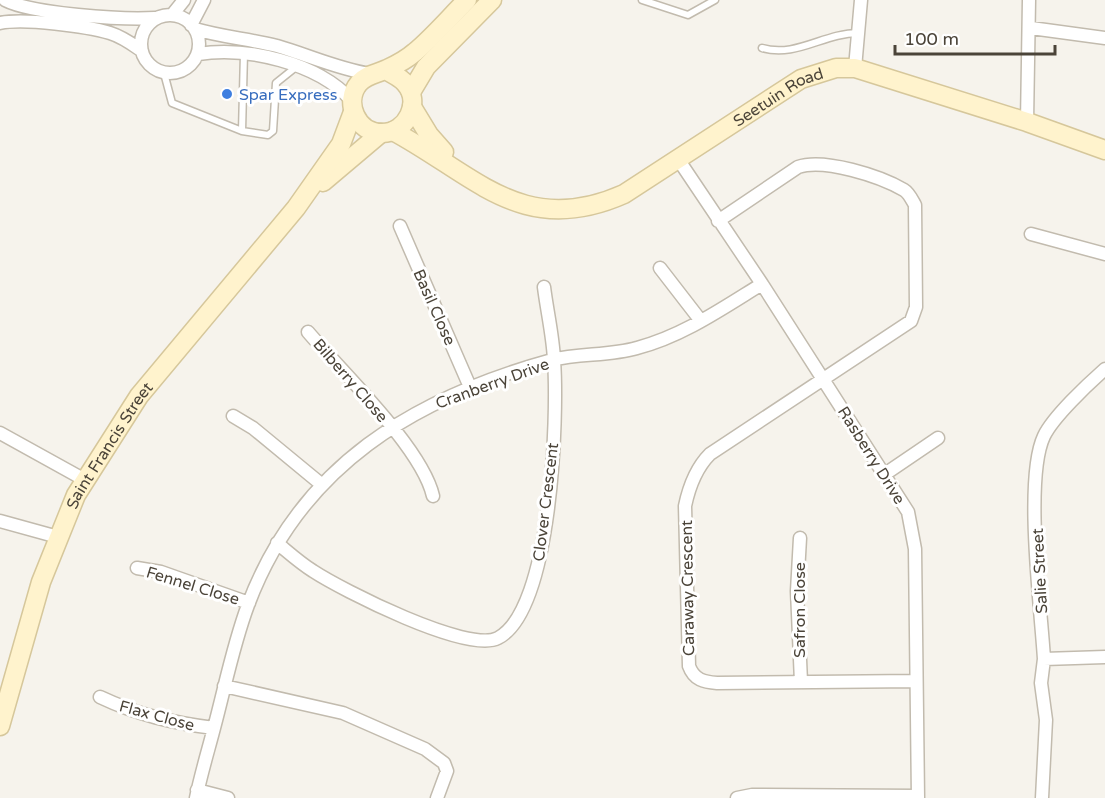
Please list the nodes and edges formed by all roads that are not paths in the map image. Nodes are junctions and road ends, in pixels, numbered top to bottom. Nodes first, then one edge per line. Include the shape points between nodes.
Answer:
1 (6, 0) edge
2 (184, 0) edge
3 (204, 0) edge
4 (466, 0) edge
5 (492, 0) edge
6 (642, 0) edge
7 (715, 0) edge
8 (861, 0) edge
9 (1029, 0) edge
10 (172, 15) junction
11 (155, 18) junction
12 (0, 23) edge
13 (193, 27) junction
14 (1030, 28) junction
15 (858, 33) junction
16 (1105, 38) edge
17 (762, 48) dead end
18 (142, 51) junction
19 (244, 52) junction
20 (198, 54) junction
21 (297, 67) junction
22 (855, 68) junction
23 (378, 72) junction
24 (164, 73) junction
25 (411, 100) junction
26 (352, 106) junction
27 (1027, 122) junction
28 (242, 131) junction
29 (387, 132) junction
30 (1105, 150) edge
31 (678, 159) junction
32 (471, 179) junction
33 (296, 208) junction
34 (718, 221) junction
35 (400, 226) dead end
36 (1032, 234) dead end
37 (1105, 254) edge
38 (660, 268) dead end
39 (762, 284) junction
40 (544, 288) dead end
41 (701, 321) junction
42 (309, 332) dead end
43 (554, 359) junction
44 (1105, 369) edge
45 (824, 380) junction
46 (470, 387) junction
47 (233, 416) dead end
48 (393, 428) junction
49 (0, 433) edge
50 (938, 438) dead end
51 (885, 474) junction
52 (85, 480) junction
53 (321, 484) junction
54 (432, 496) dead end
55 (0, 521) edge
56 (58, 537) junction
57 (800, 538) dead end
58 (277, 543) junction
59 (137, 568) dead end
60 (249, 603) junction
61 (1105, 657) edge
62 (1044, 659) junction
63 (801, 681) junction
64 (916, 681) junction
65 (224, 686) junction
66 (100, 697) dead end
67 (0, 726) edge
68 (214, 728) junction
69 (197, 794) edge
70 (918, 797) edge
71 (228, 798) edge
72 (437, 798) edge
73 (737, 798) edge
74 (1042, 798) edge

1 - 11 street via 29,8 133,20
2 - 10 street
3 - 13 street
4 - 23 street, Saint Francis Street via 414,52
5 - 25 street, Saint Francis Street via 426,67
6 - 7 lane via 688,15
8 - 15 street
9 - 14 street
10 - 11 street
10 - 13 street
11 - 18 street via 143,34
12 - 18 street via 25,21 110,33
13 - 20 street
13 - 23 street via 219,37 274,45 351,71
14 - 16 street
14 - 27 street
15 - 17 lane via 828,36 785,52
15 - 22 street
18 - 24 street via 147,62
19 - 20 street via 219,50
19 - 21 street
19 - 28 lane
20 - 24 street via 183,70
21 - 26 street via 339,86
21 - 28 lane via 276,83 271,134
22 - 27 street, Seetuin Road
22 - 31 street, Seetuin Road via 836,68 801,79
23 - 25 street via 405,83
23 - 26 street, Saint Francis Street via 357,86
24 - 28 lane via 172,102
25 - 29 street, Saint Francis Street via 406,122
25 - 32 street via 429,135
26 - 29 street via 364,127
26 - 33 street, Saint Francis Street via 341,144
27 - 30 street, Seetuin Road
29 - 32 street via 422,146
29 - 33 street, Saint Francis Street via 354,153
31 - 32 street, Seetuin Road via 624,194 570,209 530,207
31 - 34 street, Rasberry Drive
33 - 52 street, Saint Francis Street via 139,396
34 - 39 street, Rasberry Drive
34 - 45 street via 809,163 834,166 906,191 915,205 915,316
35 - 46 street, Basil Close
36 - 37 street
38 - 41 street
39 - 41 street, Cranberry Drive
39 - 45 street, Rasberry Drive
40 - 43 street
41 - 43 street, Cranberry Drive via 639,348
42 - 48 street, Bilberry Close
43 - 46 street, Cranberry Drive
43 - 58 street, Clover Crescent via 555,421 542,548 527,603 496,640 459,638 387,610 312,571
44 - 62 street, Salie Street via 1044,435 1037,461 1035,504
45 - 51 street, Rasberry Drive
45 - 63 street, Caraway Crescent via 710,454 688,489 685,506 691,673 705,682
46 - 48 street, Cranberry Drive
47 - 53 street
48 - 53 street, Cranberry Drive via 362,448
48 - 54 street, Bilberry Close via 423,471
49 - 52 street
50 - 51 street
51 - 64 street, Rasberry Drive via 908,512 913,530
52 - 56 street, Saint Francis Street
53 - 58 street, Cranberry Drive
55 - 56 street
56 - 67 street, Saint Francis Street via 41,582
57 - 63 street, Safron Close via 797,591
58 - 60 street, Cranberry Drive
59 - 60 street, Fennel Close via 162,572
60 - 65 street, Cranberry Drive
61 - 62 street
62 - 74 street, Salie Street
63 - 64 street, Caraway Crescent
64 - 70 street, Rasberry Drive
65 - 68 street, Cranberry Drive
65 - 72 street via 343,713 425,749 444,763 447,771
66 - 68 street, Flax Close via 123,709
68 - 69 street, Cranberry Drive
69 - 71 street
70 - 73 street

